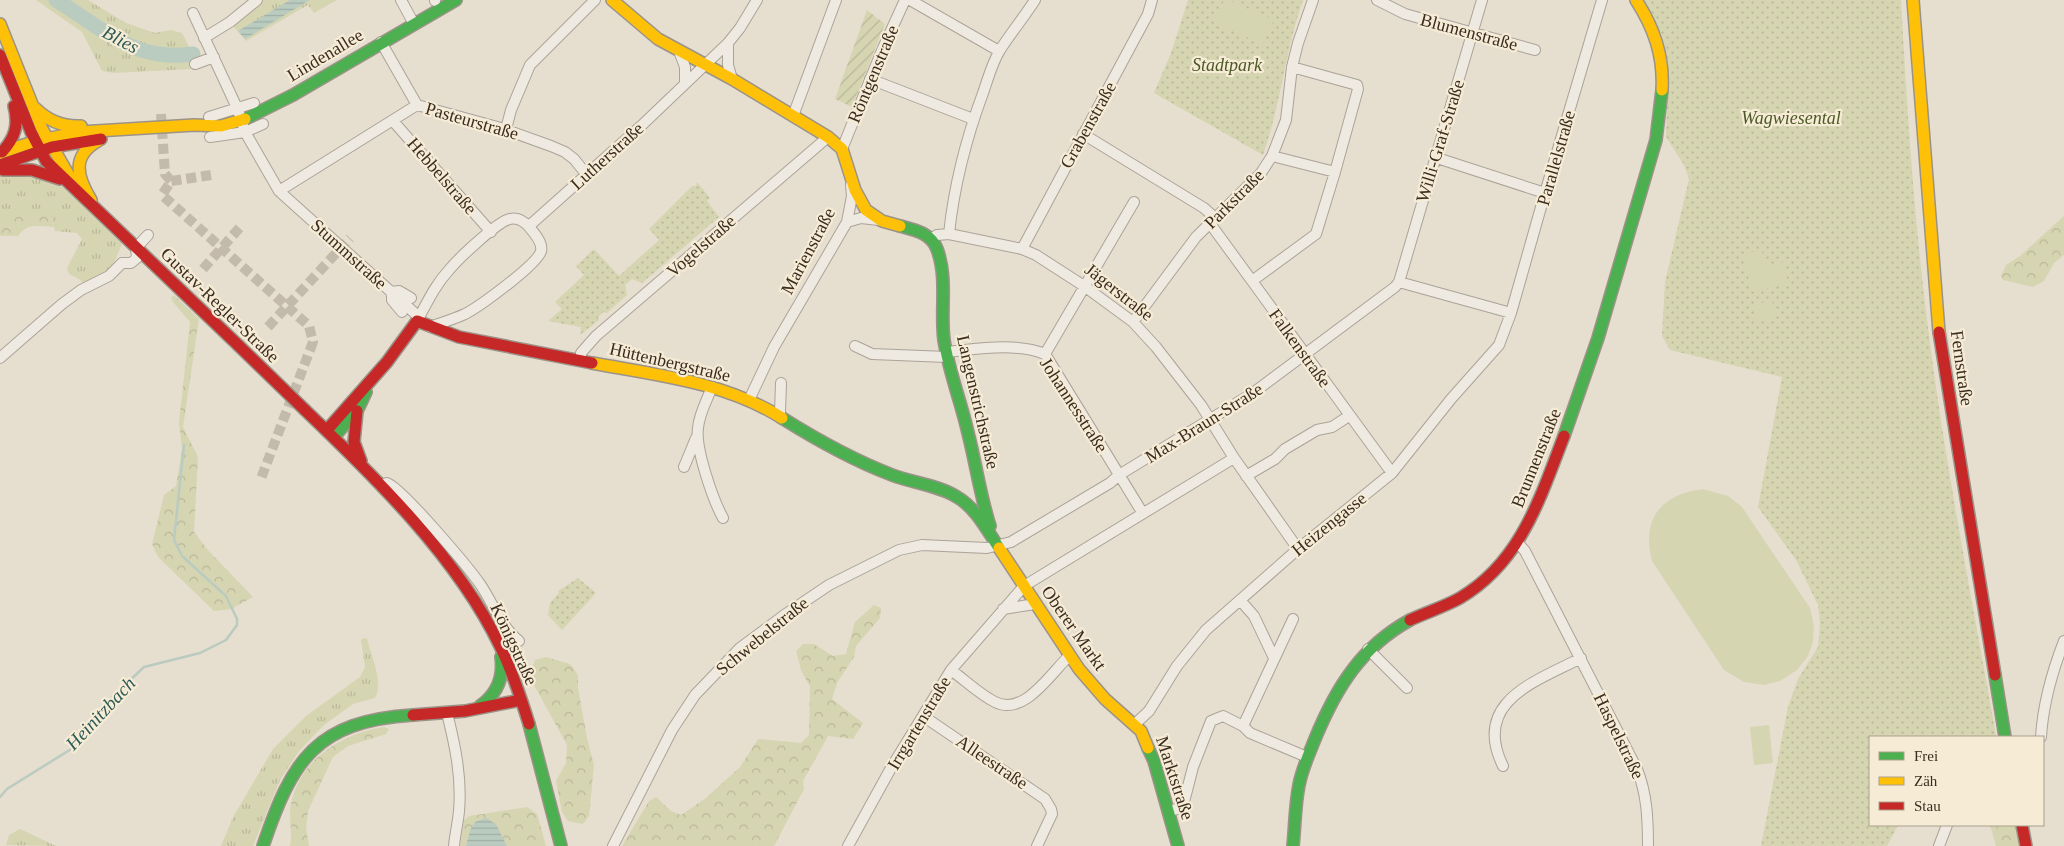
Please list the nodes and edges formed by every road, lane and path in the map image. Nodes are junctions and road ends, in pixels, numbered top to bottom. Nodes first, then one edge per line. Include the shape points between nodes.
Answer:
1 (257, 0) edge
2 (401, 0) edge
3 (456, 0) edge
4 (595, 0) edge
5 (612, 0) edge
6 (757, 0) edge
7 (836, 0) edge
8 (905, 0) edge
9 (910, 0) edge
10 (1035, 0) edge
11 (1152, 0) edge
12 (1313, 0) edge
13 (1377, 0) edge
14 (1482, 0) edge
15 (1636, 0) edge
16 (1913, 0) edge
17 (1603, 1) edge
18 (194, 13) dead end
19 (0, 24) edge
20 (414, 24) junction
21 (1473, 33) junction
22 (204, 38) junction
23 (381, 42) junction
24 (728, 43) junction
25 (1535, 50) dead end
26 (679, 51) junction
27 (999, 51) junction
28 (0, 54) edge
29 (214, 57) junction
30 (195, 64) dead end
31 (705, 64) junction
32 (1292, 67) junction
33 (0, 70) edge
34 (732, 79) junction
35 (870, 79) junction
36 (685, 84) junction
37 (254, 103) dead end
38 (32, 104) junction
39 (417, 105) junction
40 (793, 116) junction
41 (973, 119) junction
42 (242, 120) junction
43 (393, 121) junction
44 (263, 124) dead end
45 (209, 127) junction
46 (128, 129) junction
47 (506, 129) junction
48 (1083, 134) junction
49 (828, 137) junction
50 (104, 138) junction
51 (44, 144) junction
52 (842, 150) junction
53 (1, 152) edge
54 (1272, 156) junction
55 (1434, 157) junction
56 (0, 165) edge
57 (0, 170) edge
58 (1335, 172) junction
59 (587, 175) junction
60 (850, 176) junction
61 (65, 181) junction
62 (280, 191) junction
63 (1545, 193) junction
64 (86, 200) junction
65 (1134, 202) dead end
66 (105, 219) junction
67 (1212, 220) junction
68 (882, 221) junction
69 (847, 222) junction
70 (529, 226) junction
71 (490, 232) junction
72 (949, 234) junction
73 (148, 235) dead end
74 (931, 239) junction
75 (136, 248) junction
76 (1022, 249) junction
77 (1252, 281) junction
78 (1399, 282) junction
79 (1084, 286) junction
80 (392, 292) junction
81 (411, 298) dead end
82 (402, 312) dead end
83 (1511, 313) junction
84 (418, 319) junction
85 (1133, 322) junction
86 (430, 327) junction
87 (855, 346) dead end
88 (1044, 354) junction
89 (947, 355) junction
90 (1306, 355) junction
91 (0, 358) edge
92 (581, 360) junction
93 (374, 378) junction
94 (781, 383) dead end
95 (712, 387) junction
96 (749, 400) junction
97 (358, 409) junction
98 (780, 412) dead end
99 (1349, 416) junction
100 (1211, 420) junction
101 (330, 434) junction
102 (697, 435) junction
103 (1234, 458) junction
104 (684, 467) dead end
105 (366, 470) junction
106 (1392, 473) junction
107 (1119, 476) junction
108 (1246, 476) junction
109 (380, 485) junction
110 (980, 490) junction
111 (959, 498) junction
112 (1142, 512) junction
113 (723, 518) dead end
114 (997, 544) junction
115 (1518, 544) junction
116 (1298, 549) junction
117 (479, 582) junction
118 (1024, 586) junction
119 (468, 591) junction
120 (1240, 600) junction
121 (1035, 604) junction
122 (1003, 608) junction
123 (1293, 619) dead end
124 (519, 641) dead end
125 (2064, 642) edge
126 (500, 647) junction
127 (1368, 649) junction
128 (1069, 656) junction
129 (1274, 658) junction
130 (1581, 658) junction
131 (951, 670) junction
132 (1407, 688) dead end
133 (521, 700) junction
134 (477, 708) junction
135 (447, 713) junction
136 (924, 716) junction
137 (1135, 724) junction
138 (1243, 726) junction
139 (2006, 736) edge
140 (2041, 736) edge
141 (1307, 757) junction
142 (1503, 766) dead end
143 (1168, 811) junction
144 (1947, 826) edge
145 (2022, 826) edge
146 (263, 846) edge
147 (454, 846) edge
148 (561, 846) edge
149 (613, 846) edge
150 (848, 846) edge
151 (1037, 846) edge
152 (1178, 846) edge
153 (1293, 846) edge
154 (1648, 846) edge
155 (1939, 846) edge
156 (2026, 846) edge

1 - 22 street
2 - 20 street
3 - 20 street, Lindenallee
4 - 47 street via 530,65
5 - 26 street, Marienstraße via 658,39
6 - 24 street, Lutherstraße
7 - 40 street
8 - 35 street, Röntgenstraße
9 - 27 street
10 - 27 street
11 - 48 street, Grabenstraße via 1148,14
12 - 32 street, Parkstraße
13 - 21 street, Blumenstraße via 1404,14
14 - 21 street, Willi-Graf-Straße
15 - 115 street, Brunnenstraße via 1656,36 1661,58 1663,88 1656,140 1577,402
16 - 139 street, Fernstraße via 1939,337
17 - 63 street, Parallelstraße
18 - 22 street, Stummstraße
19 - 38 street, Gustav-Regler-Straße
20 - 23 street, Lindenallee
21 - 25 street, Blumenstraße
21 - 55 street, Willi-Graf-Straße
22 - 29 street, Stummstraße
23 - 39 street
23 - 42 street, Lindenallee via 293,95
24 - 31 street, Lutherstraße
24 - 34 street
26 - 31 street, Marienstraße
26 - 36 street
27 - 41 street
28 - 51 street, Gustav-Regler-Straße
29 - 30 street
29 - 42 street, Stummstraße
31 - 34 street, Marienstraße
31 - 36 street, Lutherstraße
32 - 54 street, Parkstraße via 1286,120
32 - 58 street via 1358,86
33 - 53 street via 14,104 18,125 13,140
34 - 40 street, Marienstraße
35 - 41 street
35 - 52 street, Röntgenstraße
36 - 59 street, Lutherstraße
37 - 42 street
38 - 46 street via 46,118 66,126 112,123
38 - 51 street, Gustav-Regler-Straße
39 - 43 street, Pasteurstraße
39 - 47 street, Pasteurstraße
40 - 49 street, Marienstraße
41 - 72 street via 952,202
42 - 44 street
42 - 45 street, Lindenallee
42 - 62 street, Stummstraße
43 - 62 street, Pasteurstraße
43 - 71 street, Hebbelstraße
45 - 46 street, Lindenallee
45 - 50 street, Lindenallee via 190,132
46 - 51 street, Lindenallee via 80,132
47 - 59 street, Pasteurstraße via 564,152
48 - 67 street, Falkenstraße via 1204,208
48 - 76 street, Grabenstraße
49 - 52 street, Marienstraße
49 - 92 street, Vogelstraße via 596,336 581,353
50 - 51 street, Lindenallee
50 - 66 street via 85,149 78,167 80,180
51 - 53 street
51 - 56 street
51 - 61 street, Gustav-Regler-Straße via 46,162
51 - 64 street, Gustav-Regler-Straße
52 - 60 street, Marienstraße
54 - 58 street
54 - 67 street, Parkstraße via 1261,173
55 - 63 street
55 - 78 street, Willi-Graf-Straße
57 - 61 street via 30,169
58 - 77 street via 1316,234
59 - 70 street, Lutherstraße
60 - 68 street via 866,210
60 - 69 street, Marienstraße via 852,196
61 - 64 street, Gustav-Regler-Straße
62 - 80 street, Stummstraße
63 - 83 street, Parallelstraße
64 - 66 street, Gustav-Regler-Straße
65 - 79 street
66 - 75 street, Gustav-Regler-Straße
67 - 77 street, Falkenstraße
67 - 85 street, Parkstraße
68 - 69 street via 861,218
68 - 74 street via 919,231
69 - 96 street, Marienstraße via 774,347
70 - 71 street via 512,219
70 - 86 street via 542,249 536,259 478,306
71 - 84 street via 448,270
72 - 74 street, Jägerstraße
72 - 76 street, Jägerstraße
73 - 75 street
74 - 89 street, Langenstrichstraße via 942,268
75 - 91 street via 136,258 131,263 122,263 102,281 72,296
75 - 101 street, Gustav-Regler-Straße, bridge
76 - 79 street, Jägerstraße via 1046,260
77 - 90 street, Falkenstraße
78 - 83 street
78 - 90 street, Max-Braun-Straße
79 - 85 street, Jägerstraße
79 - 88 street
80 - 81 street via 399,291
80 - 82 street via 392,300
80 - 84 street, Stummstraße
83 - 106 street, Heizengasse via 1505,333 1492,355 1451,399
84 - 86 street, Hüttenbergstraße
84 - 93 street
85 - 100 street, Jägerstraße via 1176,372
86 - 92 street, Hüttenbergstraße via 459,337
87 - 89 street, Johannesstraße via 872,354
88 - 89 street, Johannesstraße via 1035,350 1002,348
88 - 107 street, Johannesstraße
89 - 110 street, Langenstrichstraße
90 - 99 street, Falkenstraße
90 - 100 street, Max-Braun-Straße
92 - 95 street, Hüttenbergstraße
93 - 97 street
93 - 101 street
94 - 98 street
95 - 96 street, Hüttenbergstraße
95 - 102 street
96 - 111 street, Hüttenbergstraße via 857,461
97 - 101 street
97 - 105 street via 354,446
99 - 106 street, Falkenstraße
99 - 108 street via 1332,427 1317,430
100 - 103 street, Jägerstraße
100 - 107 street, Max-Braun-Straße
101 - 105 street, Königstraße
102 - 104 street
102 - 113 street via 702,461
103 - 108 street, Jägerstraße
103 - 112 street, Irrgartenstraße
105 - 109 street, Königstraße
106 - 116 street, Heizengasse
107 - 112 street, Johannesstraße
107 - 114 street, Max-Braun-Straße via 1044,524 1011,542
108 - 116 street, Jägerstraße
109 - 117 street, Königstraße via 387,483 395,487
109 - 119 street, Königstraße
110 - 111 street
110 - 114 street, Langenstrichstraße
111 - 114 street, Hüttenbergstraße via 972,508
112 - 118 street, Irrgartenstraße
114 - 118 street, Oberer Markt
114 - 149 street, Schwebelstraße via 987,548 922,545 899,550 820,590 740,648 686,706
115 - 127 street, Brunnenstraße via 1478,586 1449,604 1410,620
115 - 130 street, Haspelstraße via 1526,551
116 - 120 street, Heizengasse
117 - 119 street
117 - 124 street, Königstraße via 510,634
118 - 121 street, Oberer Markt
118 - 122 street, Irrgartenstraße
119 - 126 street, Königstraße
120 - 129 street via 1254,616
120 - 137 street, Heizengasse via 1199,638 1149,711
121 - 122 street
121 - 128 street, Oberer Markt
122 - 131 street, Irrgartenstraße
123 - 129 street
125 - 140 street via 2044,707
126 - 133 street, Königstraße
126 - 134 street via 502,672 499,686 487,702
127 - 132 street
127 - 141 street, Brunnenstraße via 1343,682
128 - 131 street via 1025,700 1011,705 994,702
128 - 137 street, Oberer Markt via 1091,684
129 - 138 street
130 - 142 street via 1509,699 1497,720 1498,756
130 - 154 street, Haspelstraße via 1642,780 1648,817
131 - 136 street, Irrgartenstraße
133 - 134 street
133 - 148 street, Königstraße
134 - 135 street
135 - 146 street via 367,719 342,728 322,741 301,762 285,788
135 - 147 street via 460,784
136 - 150 street, Irrgartenstraße
136 - 151 street, Alleestraße via 1045,799 1052,814
137 - 143 street, Marktstraße via 1154,761
138 - 141 street via 1250,733
138 - 143 street via 1223,716 1211,721 1193,766 1184,802 1177,809
141 - 153 street, Brunnenstraße via 1299,785
143 - 152 street, Marktstraße
144 - 155 street
145 - 156 street

